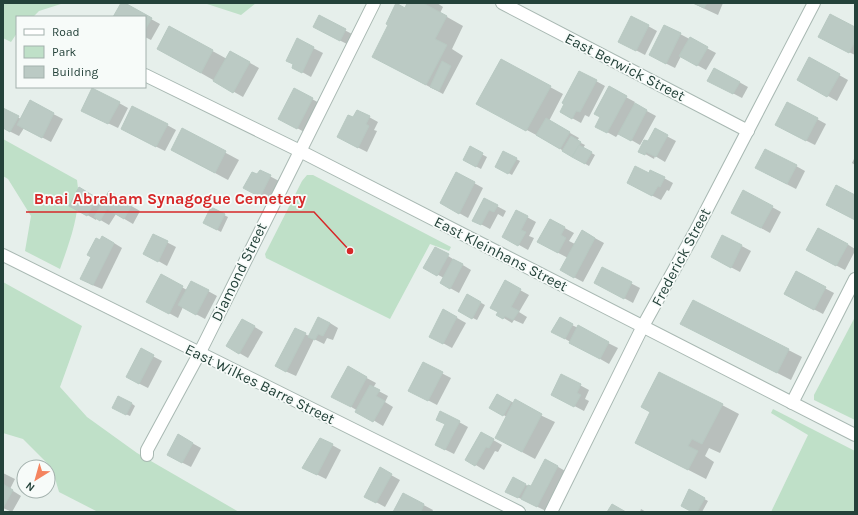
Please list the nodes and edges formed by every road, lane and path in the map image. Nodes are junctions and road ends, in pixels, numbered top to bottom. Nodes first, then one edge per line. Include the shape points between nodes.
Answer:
1 (374, 3) edge
2 (502, 3) edge
3 (814, 3) edge
4 (146, 75) edge
5 (748, 131) junction
6 (300, 151) junction
7 (3, 255) edge
8 (855, 278) edge
9 (643, 326) junction
10 (199, 354) junction
11 (792, 402) junction
12 (855, 435) edge
13 (147, 455) dead end
14 (519, 512) edge
15 (551, 512) edge

1 - 6 street, Diamond Street
2 - 5 street, East Berwick Street
3 - 5 street, Frederick Street
4 - 6 street, East Kleinhans Street
5 - 9 street, Frederick Street
6 - 9 street, East Kleinhans Street
6 - 10 street, Diamond Street
7 - 10 street, East Wilkes Barre Street
8 - 11 street
9 - 11 street, East Kleinhans Street
9 - 15 street, Frederick Street
10 - 13 street, Diamond Street via 147,450
10 - 14 street, East Wilkes Barre Street
11 - 12 street, East Kleinhans Street

